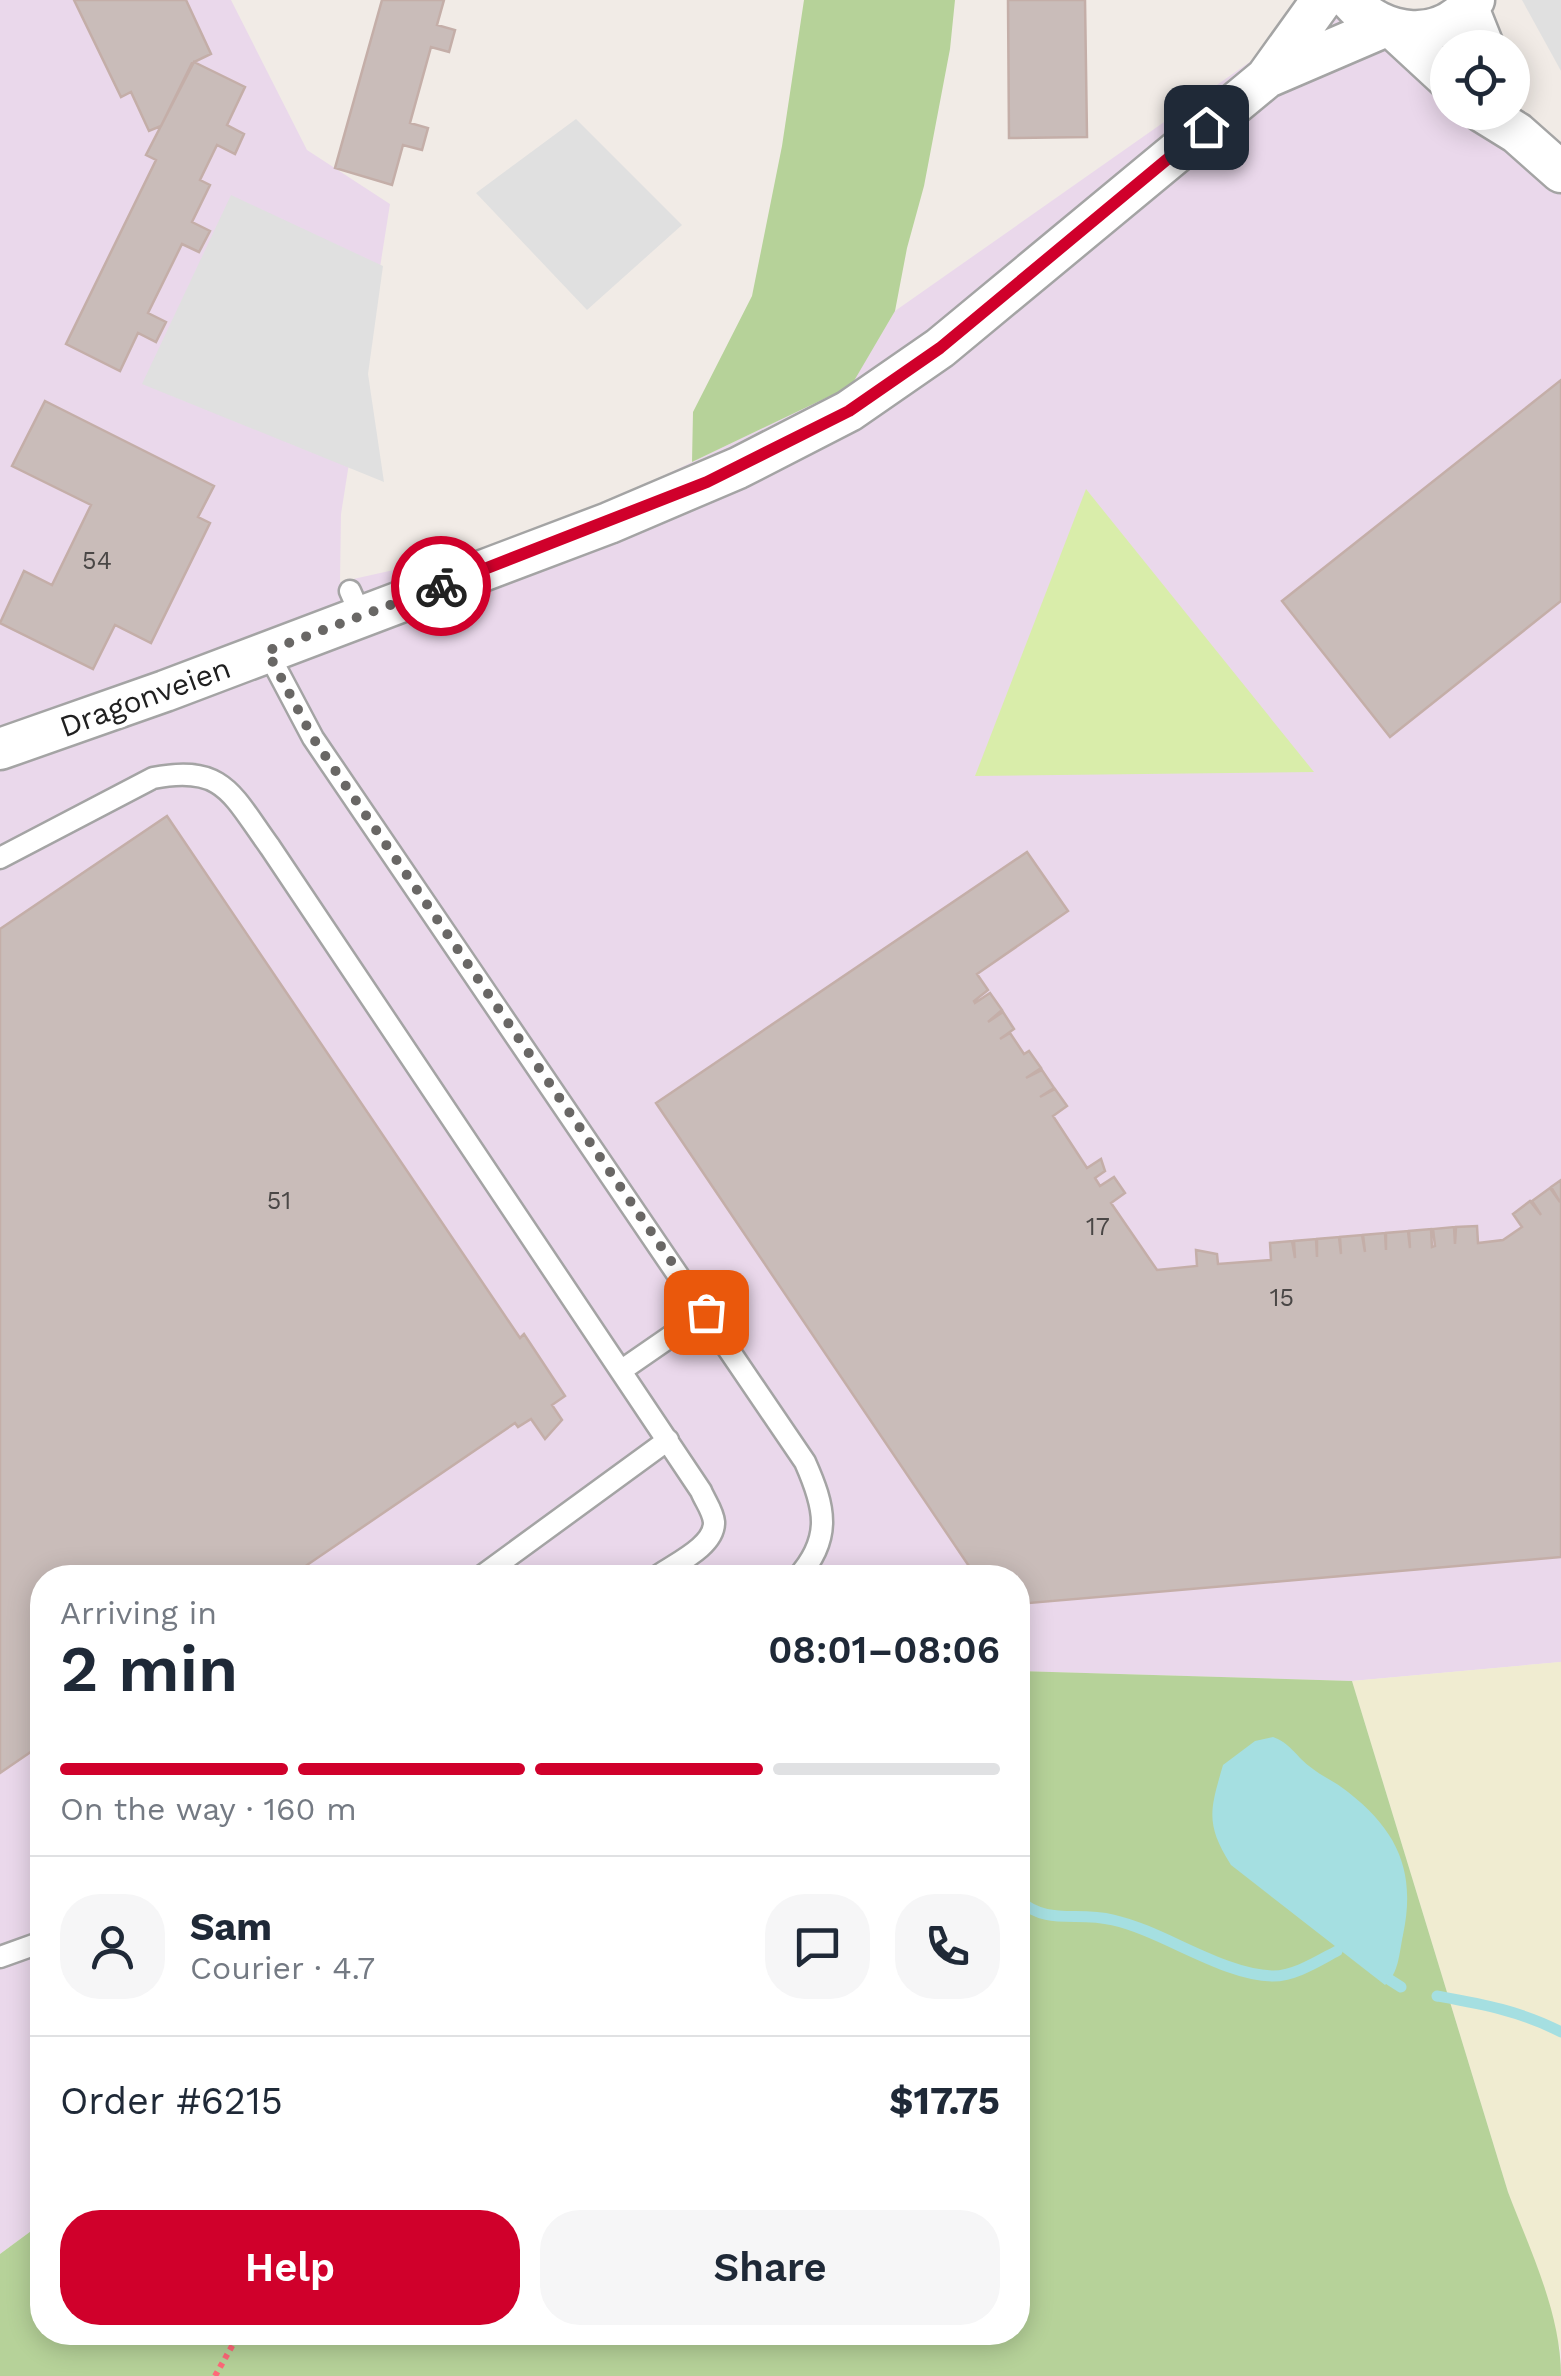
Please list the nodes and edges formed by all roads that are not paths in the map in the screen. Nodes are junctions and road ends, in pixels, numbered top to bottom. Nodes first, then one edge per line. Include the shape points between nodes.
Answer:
1 (1322, 0) edge
2 (1350, 0) edge
3 (1471, 4) edge
4 (1390, 28) junction
5 (1479, 30) edge
6 (1430, 63) edge
7 (1266, 78) junction
8 (1516, 130) edge
9 (1561, 172) edge
10 (267, 651) junction
11 (0, 749) edge
12 (0, 858) edge
13 (706, 1312) junction
14 (622, 1370) junction
15 (668, 1440) junction
16 (497, 1565) edge
17 (673, 1565) edge
18 (807, 1565) edge
19 (30, 1946) edge
20 (0, 1957) edge

1 - 7 street, Dragonveien
2 - 4 street
3 - 4 street, Dragonveien via 1435,29
3 - 5 street
4 - 6 street
4 - 7 street, Dragonveien
7 - 10 street, Dragonveien via 940,348 849,411 676,495 355,603
8 - 9 street
10 - 11 street, Dragonveien
10 - 13 lane via 313,738
12 - 14 lane via 152,778 181,772 224,784
13 - 14 lane
13 - 18 lane via 787,1432 819,1495 823,1526
14 - 15 lane
15 - 16 lane
15 - 17 lane via 714,1524 705,1542
19 - 20 lane

